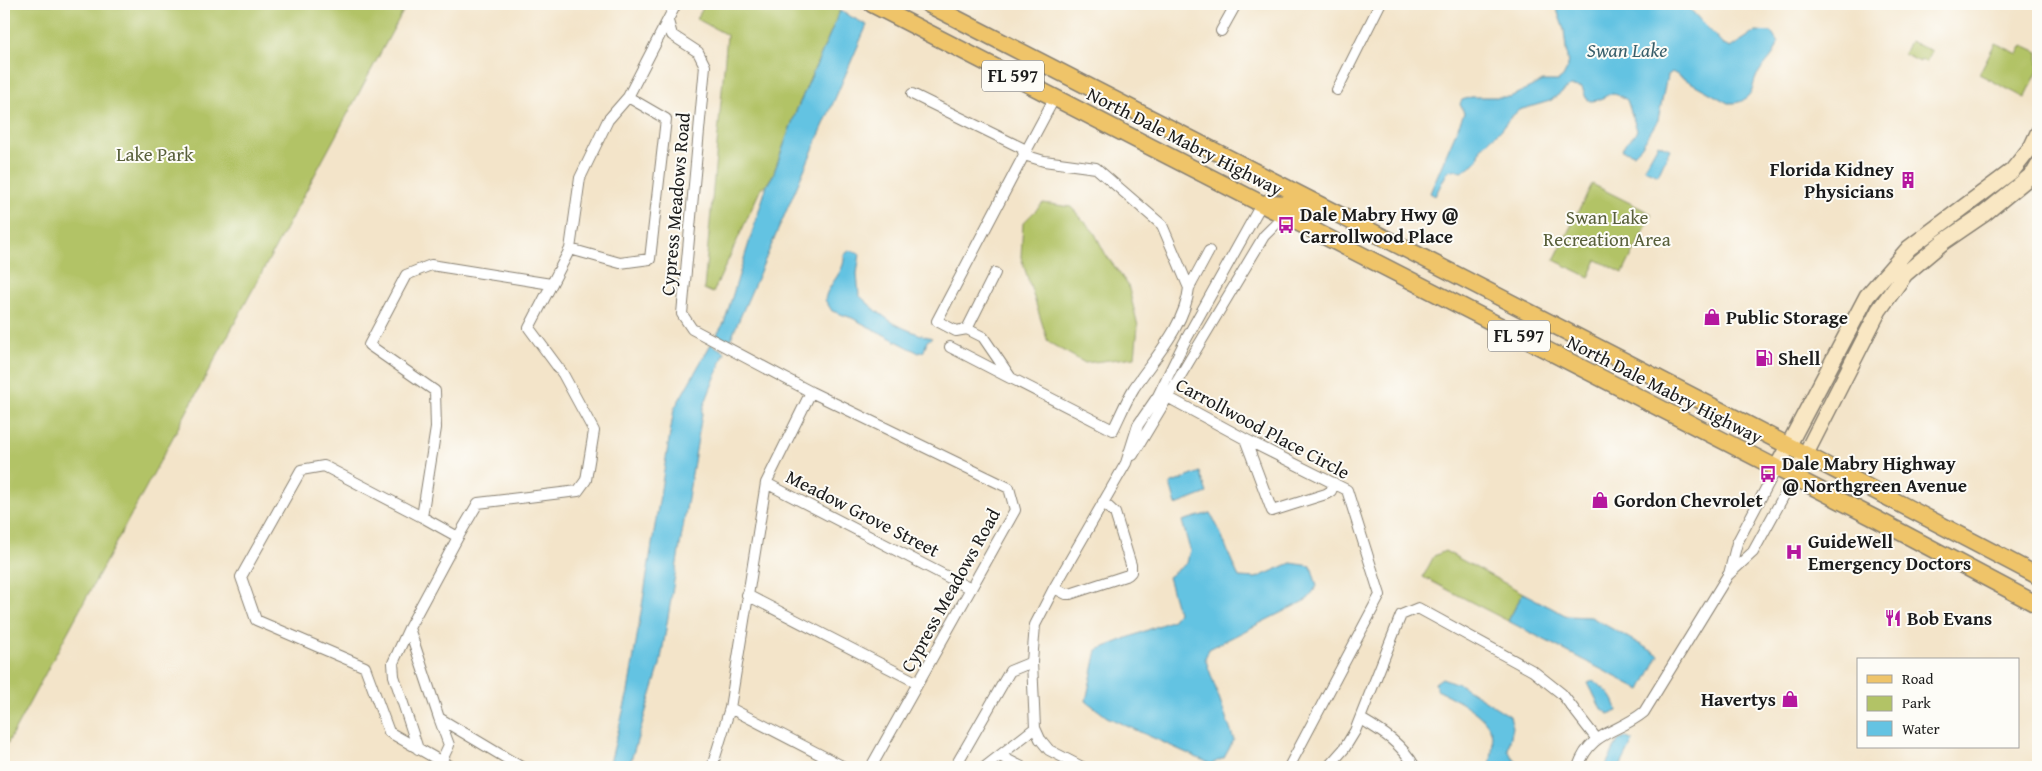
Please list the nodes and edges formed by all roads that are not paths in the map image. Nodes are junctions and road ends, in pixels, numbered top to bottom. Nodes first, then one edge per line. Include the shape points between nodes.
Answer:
1 (676, 4) edge
2 (872, 4) edge
3 (928, 4) edge
4 (1236, 4) edge
5 (1380, 4) edge
6 (668, 21) junction
7 (1221, 31) dead end
8 (1337, 90) dead end
9 (912, 94) dead end
10 (628, 97) junction
11 (1055, 97) junction
12 (2038, 133) edge
13 (1024, 155) junction
14 (2038, 166) edge
15 (1262, 203) junction
16 (1285, 215) junction
17 (570, 250) junction
18 (1209, 251) dead end
19 (995, 272) dead end
20 (1220, 278) junction
21 (551, 284) junction
22 (1234, 285) junction
23 (1189, 288) junction
24 (1497, 296) junction
25 (967, 329) junction
26 (1170, 336) junction
27 (1184, 343) junction
28 (950, 347) dead end
29 (1197, 347) junction
30 (1011, 378) junction
31 (811, 392) junction
32 (1164, 395) junction
33 (1245, 438) junction
34 (1788, 444) junction
35 (1806, 454) junction
36 (1126, 463) junction
37 (1776, 469) junction
38 (1794, 477) junction
39 (1334, 482) junction
40 (766, 483) junction
41 (1103, 502) junction
42 (422, 517) junction
43 (458, 537) junction
44 (1728, 575) junction
45 (2038, 576) edge
46 (1054, 588) junction
47 (971, 589) junction
48 (747, 596) junction
49 (2038, 605) edge
50 (409, 628) junction
51 (1032, 662) junction
52 (918, 684) junction
53 (730, 708) junction
54 (439, 718) junction
55 (1361, 719) junction
56 (1035, 728) junction
57 (1596, 738) junction
58 (418, 749) junction
59 (1000, 756) junction
60 (441, 762) junction
61 (451, 767) edge
62 (520, 767) edge
63 (712, 767) edge
64 (844, 767) edge
65 (871, 767) edge
66 (955, 767) edge
67 (985, 767) edge
68 (1022, 767) edge
69 (1082, 767) edge
70 (1289, 767) edge
71 (1328, 767) edge
72 (1414, 767) edge
73 (1578, 767) edge

1 - 6 street
2 - 11 main road, North Dale Mabry Highway / FL 597
3 - 24 main road, North Dale Mabry Highway / FL 597
4 - 7 street
5 - 8 street
6 - 10 street
6 - 31 street, Cypress Meadows Road via 672,36 698,52 705,66 682,314 692,329
9 - 13 street via 1022,148
10 - 17 street via 608,120 580,178
10 - 17 street via 666,119 650,259 620,263
11 - 13 street
11 - 15 main road, North Dale Mabry Highway / FL 597
12 - 34 street via 2012,171 1909,248 1867,296
13 - 23 street via 1096,168 1162,225
13 - 25 street via 937,321 956,331
14 - 35 street via 2034,173 1905,274 1879,310
15 - 16 main road, North Dale Mabry Highway / FL 597
15 - 20 street, Carrollwood Place Circle
15 - 24 main road via 1289,204 1303,209 1459,287
16 - 22 street via 1264,236
16 - 37 main road, North Dale Mabry Highway / FL 597
17 - 21 street
18 - 23 street
19 - 25 street
20 - 22 street
20 - 27 street, Carrollwood Place Circle
21 - 42 street via 432,264 406,275 369,345 435,391 436,428
21 - 43 street via 529,328 563,374 594,431 586,480 578,491 478,503
22 - 29 street
23 - 26 street via 1187,302
24 - 34 main road, North Dale Mabry Highway / FL 597
25 - 30 street via 983,337
26 - 27 street
26 - 30 street via 1133,390 1113,430
27 - 29 street
27 - 32 street, Carrollwood Place Circle
28 - 30 street
29 - 32 street
31 - 40 street
31 - 47 street, Cypress Meadows Road via 1008,488 1015,510
32 - 33 street, Carrollwood Place Circle
32 - 36 street via 1138,449
32 - 36 street, Carrollwood Place Circle via 1138,425
33 - 39 street, Carrollwood Place Circle
33 - 39 street via 1272,512 1326,494
34 - 35 main road, North Dale Mabry Highway / FL 597
34 - 37 street
35 - 38 street
35 - 45 main road, North Dale Mabry Highway / FL 597
36 - 41 street, Carrollwood Place Circle
37 - 38 main road, North Dale Mabry Highway / FL 597
37 - 44 street via 1737,543
38 - 44 street via 1753,552
38 - 49 main road, North Dale Mabry Highway / FL 597
39 - 70 street, Carrollwood Place Circle via 1347,490 1380,595
40 - 47 street, Meadow Grove Street
40 - 48 street
41 - 46 street, Carrollwood Place Circle
41 - 46 street via 1115,513 1131,572 1070,594
42 - 43 street
42 - 58 street via 324,466 301,470 241,577 256,620 365,667 389,732
43 - 50 street
44 - 57 street via 1644,712
46 - 51 street, Carrollwood Place Circle via 1035,625
47 - 52 street, Cypress Meadows Road
48 - 52 street
48 - 53 street
50 - 54 street
50 - 58 street via 393,664
51 - 56 street, Carrollwood Place Circle
51 - 66 street via 1010,671
52 - 65 street, Cypress Meadows Road
53 - 63 street
53 - 64 street
54 - 60 street via 450,745
54 - 62 street
55 - 57 street via 1400,615 1418,608 1533,671 1562,694
55 - 71 street via 1344,749
55 - 72 street via 1387,735
56 - 59 street
56 - 69 street via 1050,750
57 - 73 street
58 - 60 street
59 - 67 street
59 - 68 street
60 - 61 street

